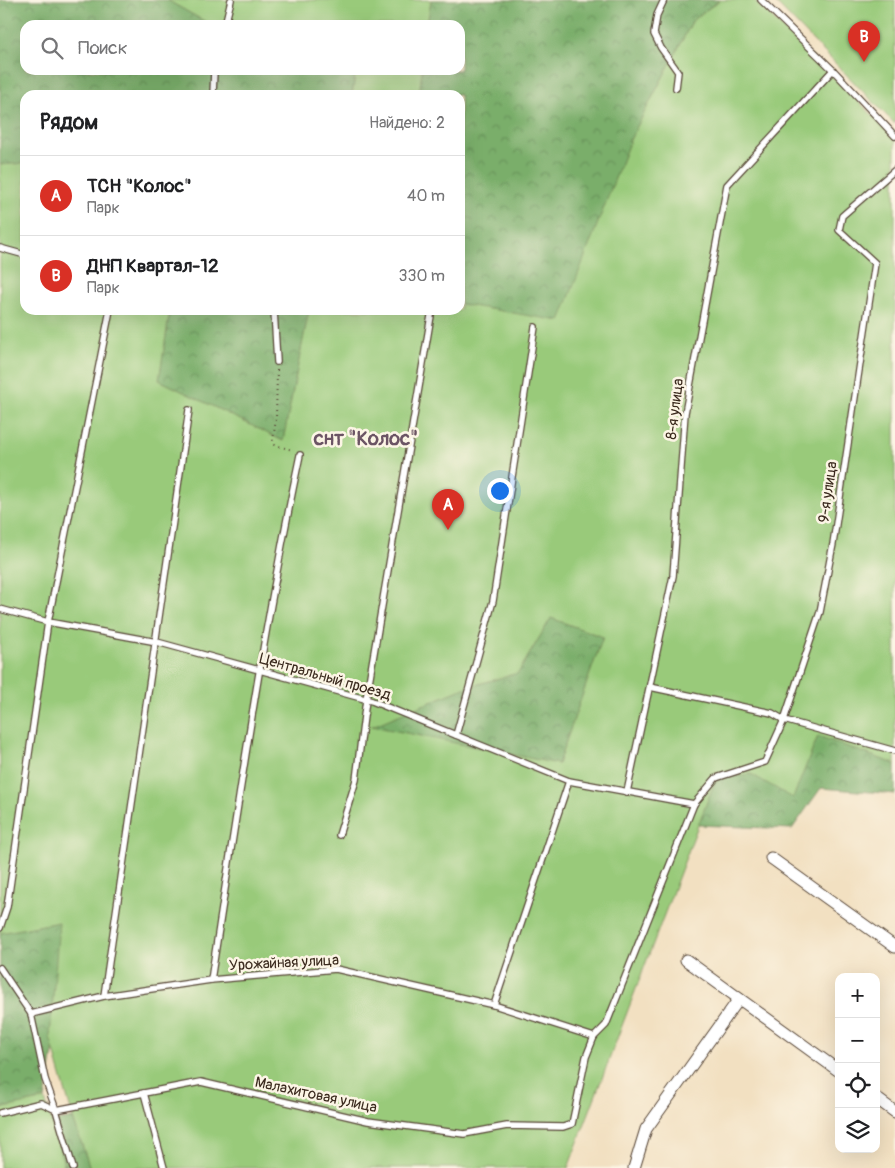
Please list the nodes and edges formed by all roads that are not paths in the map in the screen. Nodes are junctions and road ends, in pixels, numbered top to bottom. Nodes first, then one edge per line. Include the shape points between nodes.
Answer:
1 (231, 0) edge
2 (664, 0) edge
3 (761, 0) edge
4 (226, 20) edge
5 (833, 70) junction
6 (214, 75) edge
7 (676, 88) dead end
8 (213, 90) edge
9 (895, 136) edge
10 (895, 170) edge
11 (0, 248) edge
12 (20, 254) edge
13 (109, 315) edge
14 (274, 315) edge
15 (431, 315) edge
16 (535, 327) dead end
17 (278, 362) road end
18 (189, 410) dead end
19 (300, 455) road end
20 (0, 608) edge
21 (48, 622) junction
22 (157, 642) junction
23 (260, 670) junction
24 (650, 687) junction
25 (366, 700) junction
26 (784, 720) junction
27 (456, 736) junction
28 (895, 751) edge
29 (569, 781) junction
30 (627, 792) junction
31 (694, 804) junction
32 (339, 835) dead end
33 (771, 858) dead end
34 (0, 928) edge
35 (895, 947) edge
36 (686, 960) dead end
37 (0, 968) edge
38 (211, 980) junction
39 (104, 996) junction
40 (739, 999) junction
41 (494, 1005) junction
42 (31, 1014) junction
43 (594, 1037) junction
44 (835, 1068) edge
45 (144, 1093) junction
46 (880, 1101) edge
47 (56, 1110) junction
48 (0, 1112) edge
49 (895, 1112) edge
50 (572, 1124) joint
51 (73, 1168) edge
52 (164, 1168) edge
53 (634, 1168) edge

1 - 4 lane
2 - 7 lane via 654,34 678,72
3 - 5 lane
5 - 9 lane
5 - 24 lane, 8-я улица via 726,185 686,412 673,576
6 - 8 lane
10 - 26 lane, 9-я улица via 842,216 839,230 875,263 824,593
11 - 12 lane
13 - 21 lane
14 - 17 lane
15 - 25 lane
16 - 27 lane via 493,600
18 - 22 lane
19 - 23 lane
20 - 21 lane, Центральный проезд
21 - 22 lane, Центральный проезд
21 - 34 lane via 7,907
22 - 23 lane, Центральный проезд
22 - 39 lane
23 - 25 lane, Центральный проезд
23 - 38 lane
24 - 26 lane via 772,713
24 - 30 lane, 8-я улица
25 - 27 lane, Центральный проезд
25 - 32 lane via 356,780
26 - 28 lane
26 - 31 lane, 9-я улица via 764,762 716,778
27 - 29 lane, Центральный проезд
29 - 30 lane, Центральный проезд
29 - 41 lane
30 - 31 lane, Центральный проезд
31 - 43 lane, 9-я улица via 606,1025
33 - 35 street
36 - 40 street
37 - 42 lane
38 - 39 lane, Урожайная улица
38 - 41 lane, Урожайная улица via 336,969
39 - 42 lane, Урожайная улица
40 - 44 street
40 - 53 street via 646,1129
41 - 43 lane, Урожайная улица
42 - 47 lane via 45,1079
43 - 50 lane, 9-я улица via 586,1057
45 - 47 lane, Малахитовая улица
45 - 50 lane, Малахитовая улица via 201,1082 368,1121 464,1134 507,1126 563,1127
45 - 52 lane
46 - 49 street
47 - 48 lane via 41,1103
47 - 51 lane

